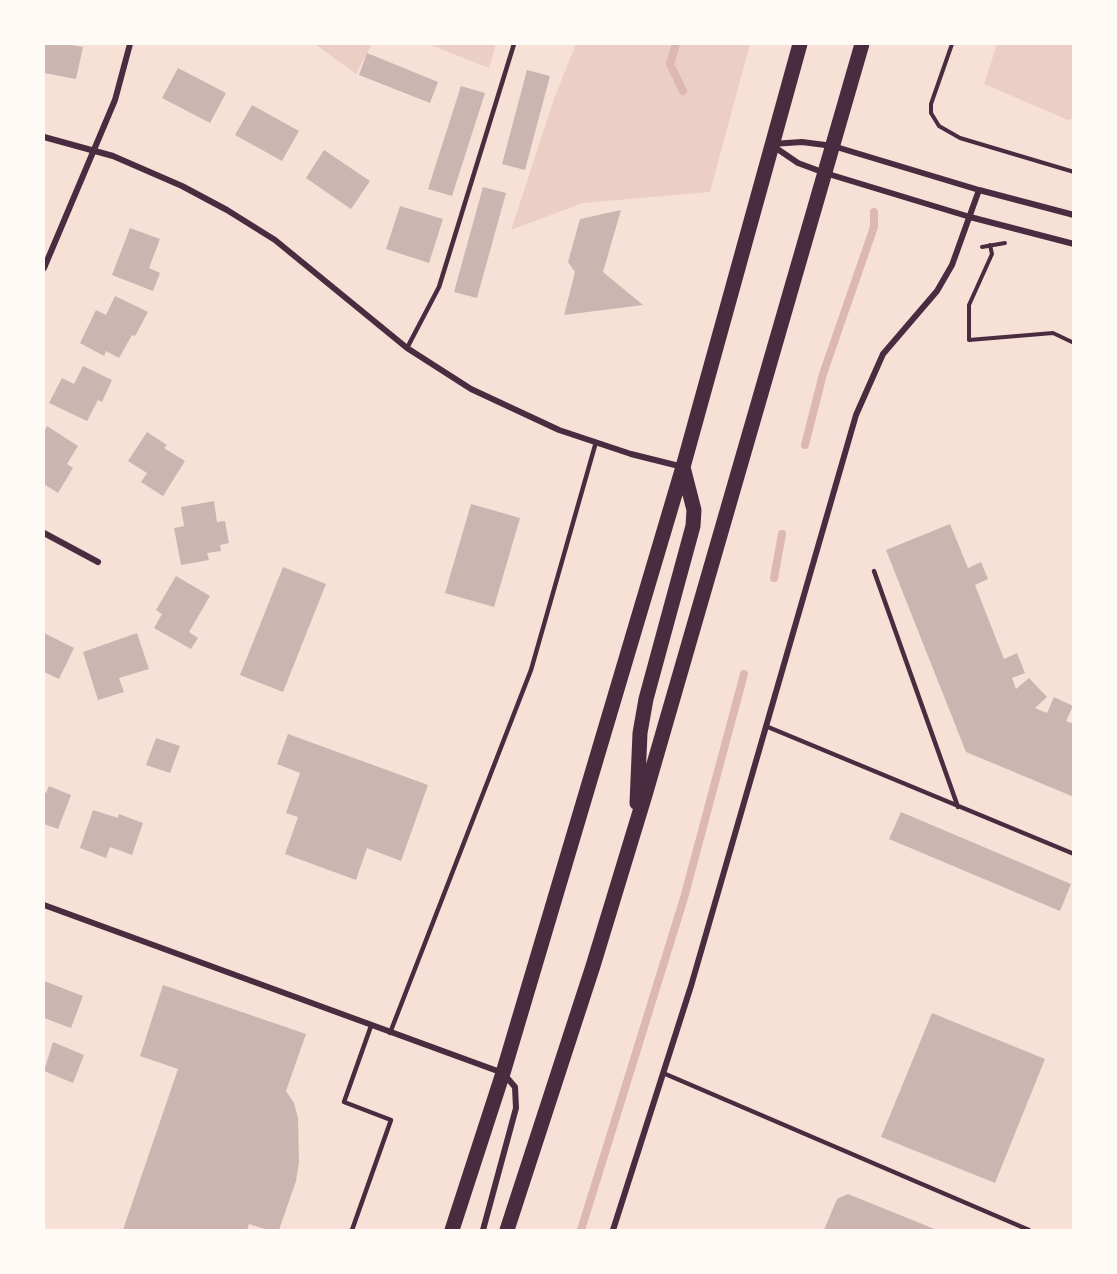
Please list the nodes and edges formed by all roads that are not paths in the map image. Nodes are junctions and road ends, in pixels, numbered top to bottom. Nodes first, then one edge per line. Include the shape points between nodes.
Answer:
1 (130, 44) edge
2 (514, 44) edge
3 (800, 44) edge
4 (862, 44) edge
5 (44, 137) edge
6 (771, 144) junction
7 (833, 146) junction
8 (93, 150) junction
9 (825, 173) junction
10 (979, 190) junction
11 (1074, 215) edge
12 (970, 217) junction
13 (1074, 243) edge
14 (44, 268) edge
15 (407, 348) junction
16 (596, 442) junction
17 (683, 467) junction
18 (44, 534) edge
19 (98, 562) dead end
20 (874, 571) dead end
21 (768, 727) junction
22 (958, 807) junction
23 (636, 824) junction
24 (1074, 855) edge
25 (44, 905) edge
26 (371, 1026) junction
27 (390, 1033) junction
28 (503, 1073) junction
29 (663, 1074) junction
30 (1016, 1228) edge
31 (352, 1230) edge
32 (452, 1230) edge
33 (483, 1230) edge
34 (507, 1230) edge
35 (613, 1230) edge
36 (1029, 1230) edge

1 - 8 street via 115,100
2 - 15 lane via 439,287
3 - 6 main road
4 - 7 main road
5 - 8 street
6 - 7 street
6 - 9 street via 798,163
6 - 17 main road
7 - 9 main road
7 - 10 street
8 - 14 street
8 - 15 street via 182,186 266,234
9 - 12 street
9 - 23 main road
10 - 11 street
10 - 12 street
12 - 13 street
12 - 21 street via 952,265 937,291 883,354 856,415
15 - 16 street via 471,389
16 - 17 street
16 - 27 lane via 531,670
17 - 23 main road via 694,510 693,526 646,699 640,733
17 - 28 main road
18 - 19 street
20 - 22 lane
21 - 22 lane
21 - 29 street
22 - 24 lane
23 - 34 main road
25 - 26 street
26 - 27 street
26 - 31 lane via 344,1102 391,1120
27 - 28 street
28 - 32 main road
28 - 33 street via 515,1087 516,1108
29 - 30 lane
29 - 35 street
30 - 36 lane

